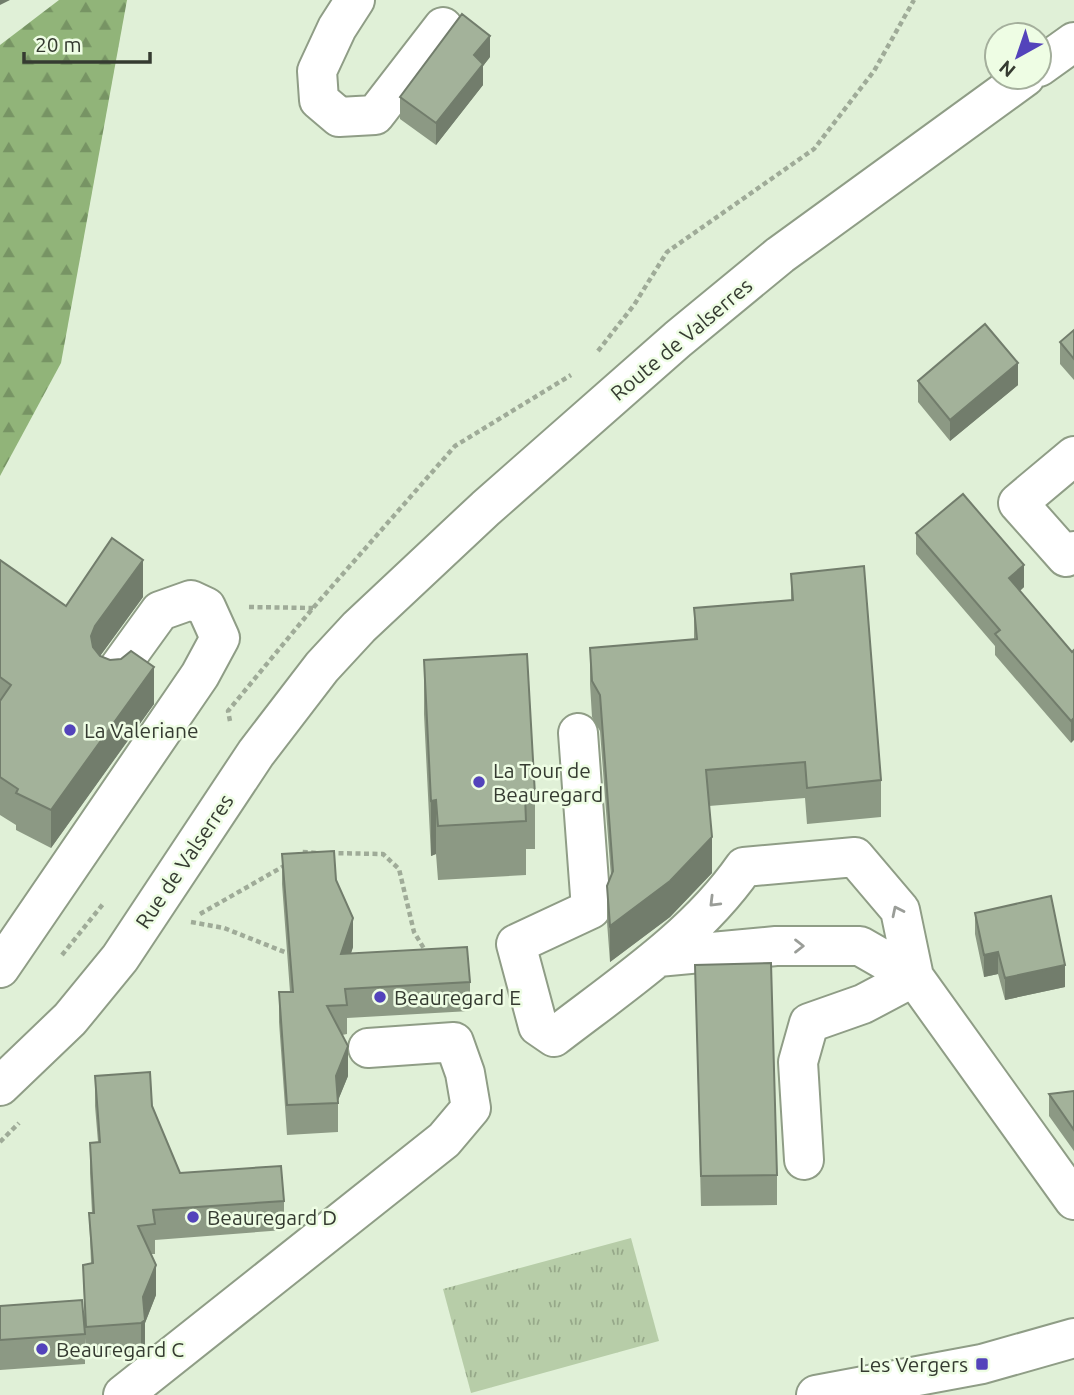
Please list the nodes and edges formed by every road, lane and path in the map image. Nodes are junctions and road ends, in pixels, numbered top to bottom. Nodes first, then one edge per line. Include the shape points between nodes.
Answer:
1 (355, 0) edge
2 (914, 0) edge
3 (443, 27) dead end
4 (1074, 42) edge
5 (1053, 57) edge
6 (1006, 91) edge
7 (595, 355) dead end
8 (576, 372) dead end
9 (1074, 456) edge
10 (1074, 551) edge
11 (206, 607) junction
12 (313, 608) junction
13 (359, 627) joint
14 (113, 676) edge
15 (578, 733) dead end
16 (256, 753) junction
17 (287, 953) edge
18 (658, 957) junction
19 (431, 959) edge
20 (0, 968) edge
21 (914, 977) junction
22 (368, 1048) dead end
23 (0, 1086) edge
24 (804, 1160) dead end
25 (1074, 1200) edge
26 (1074, 1338) edge
27 (123, 1395) edge
28 (816, 1395) edge

1 - 3 street via 317,71 319,100 339,117 375,114
2 - 7 path via 874,71 814,149 667,252
4 - 5 street
6 - 13 street, Route de Valserres via 780,256 688,330
8 - 12 path via 455,446
9 - 10 street via 1018,503 1066,557
11 - 12 path
11 - 14 street via 191,600 160,611
11 - 20 street via 219,638 200,675
12 - 16 path via 228,711 234,735
13 - 16 street, Rue de Valserres
15 - 18 street via 591,909 516,944 538,1026 554,1037
16 - 23 street, Rue de Valserres via 120,957 70,1019
17 - 19 path via 223,928 187,921 274,874 302,852 383,854 398,869 414,932
18 -> 21 street via 776,946 860,946
21 -> 18 street via 900,910 855,857 744,867
21 - 24 street via 863,1004 809,1023 798,1062
21 - 25 street
22 - 27 street via 454,1042 471,1108 444,1140
26 - 28 street via 982,1364

